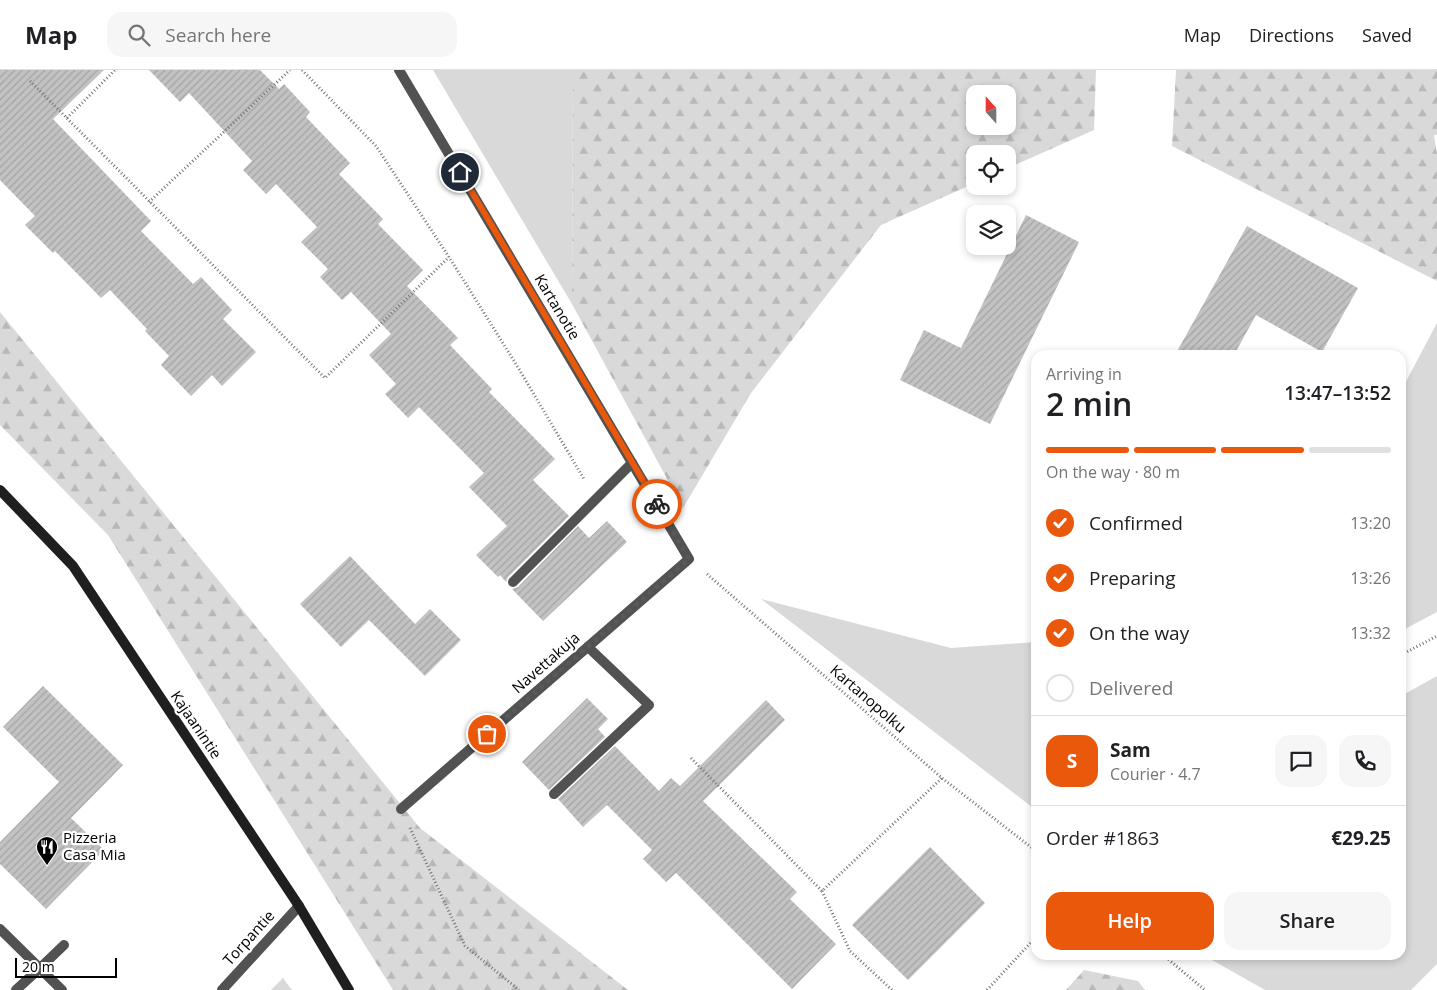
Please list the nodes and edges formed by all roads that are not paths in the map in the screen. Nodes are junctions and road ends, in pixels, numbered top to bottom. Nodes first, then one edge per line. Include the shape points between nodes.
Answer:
1 (399, 70) edge
2 (632, 463) junction
3 (0, 490) edge
4 (689, 559) joint
5 (513, 582) dead end
6 (588, 647) junction
7 (554, 794) dead end
8 (401, 810) road end
9 (298, 906) junction
10 (0, 929) edge
11 (64, 946) dead end
12 (40, 968) junction
13 (16, 990) edge
14 (62, 990) edge
15 (222, 990) edge
16 (349, 990) edge

1 - 2 street, Kartanotie
2 - 4 street, Kartanotie
2 - 5 street
3 - 9 main road, Kajaanintie via 73,566
4 - 6 street, Navettakuja
6 - 7 street via 649,705
6 - 8 street, Navettakuja
9 - 15 street, Torpantie
9 - 16 main road, Kajaanintie
10 - 12 street
11 - 12 street
12 - 13 street
12 - 14 street

